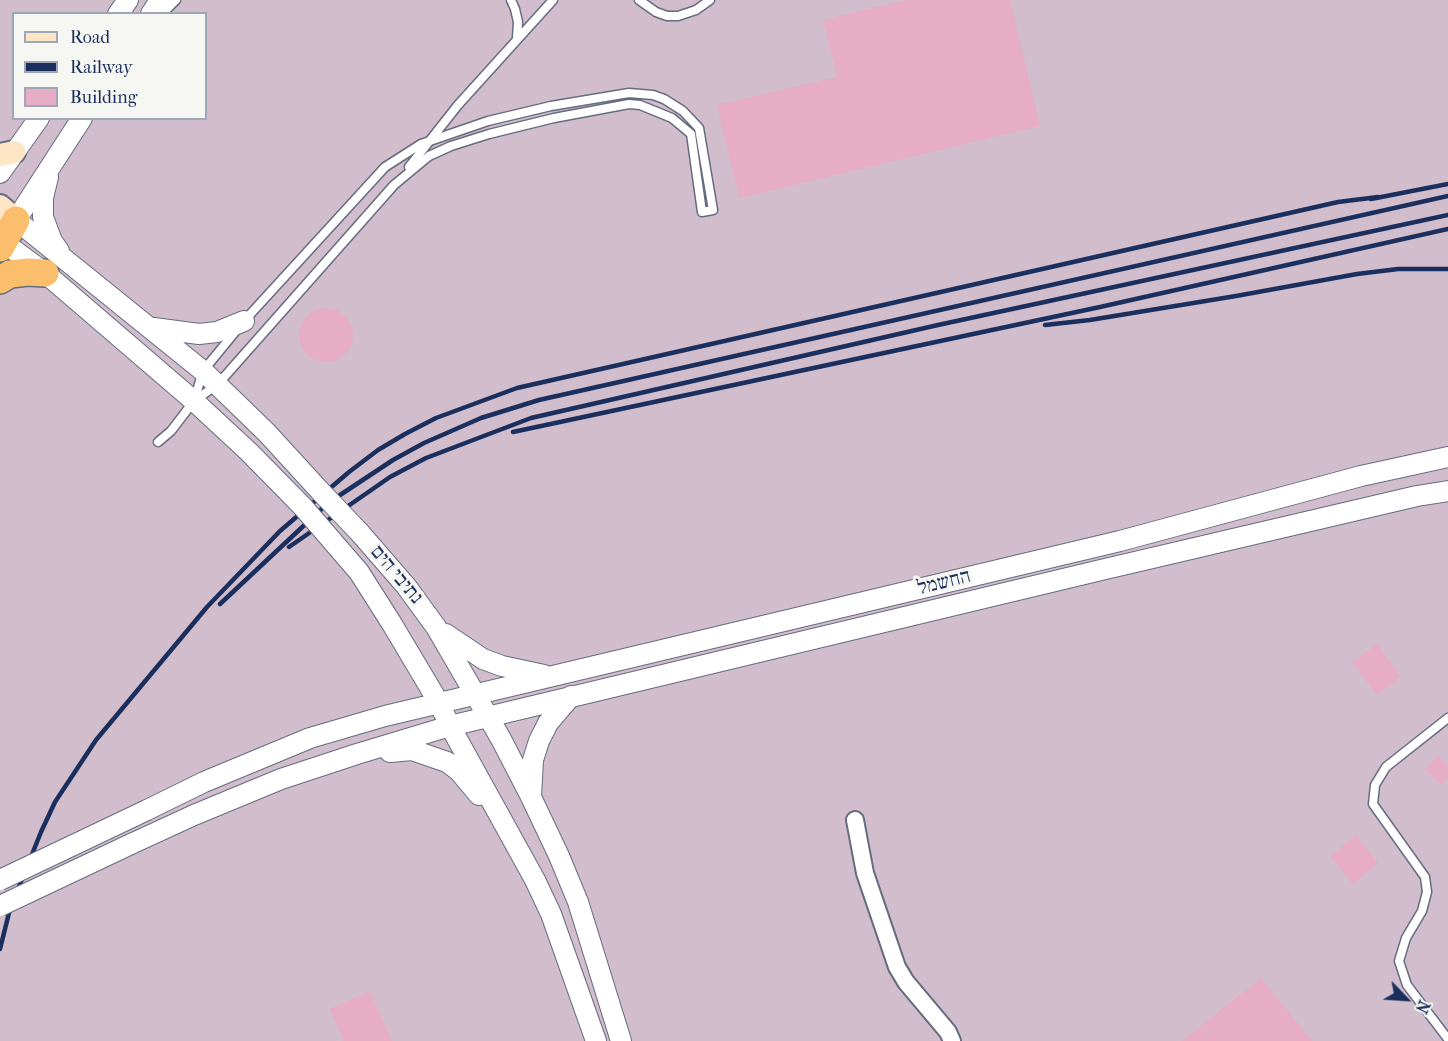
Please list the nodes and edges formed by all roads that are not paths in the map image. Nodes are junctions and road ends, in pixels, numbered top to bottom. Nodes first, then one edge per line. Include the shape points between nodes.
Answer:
1 (176, 0) edge
2 (511, 0) edge
3 (553, 0) edge
4 (639, 0) edge
5 (710, 0) edge
6 (164, 12) edge
7 (517, 38) junction
8 (37, 120) edge
9 (81, 120) edge
10 (430, 141) junction
11 (7, 154) edge
12 (51, 167) junction
13 (0, 172) edge
14 (393, 185) junction
15 (4, 231) edge
16 (70, 265) junction
17 (45, 273) junction
18 (0, 280) edge
19 (244, 321) junction
20 (151, 328) junction
21 (203, 371) junction
22 (218, 384) junction
23 (194, 401) junction
24 (158, 442) dead end
25 (1448, 457) edge
26 (1448, 491) edge
27 (436, 627) junction
28 (550, 676) junction
29 (475, 694) junction
30 (571, 696) junction
31 (439, 702) junction
32 (488, 717) junction
33 (1448, 718) edge
34 (450, 726) junction
35 (357, 754) junction
36 (531, 797) junction
37 (855, 820) dead end
38 (508, 832) junction
39 (0, 880) edge
40 (0, 906) edge
41 (1448, 1039) edge
42 (596, 1041) edge
43 (621, 1041) edge
44 (952, 1041) edge

1 - 6 lane
2 - 7 lane via 518,22
3 - 7 lane
4 - 5 lane via 667,16 696,10
7 - 10 lane
8 - 11 street
9 - 12 street
10 - 14 lane
10 - 14 lane via 488,121 551,106 628,93 653,96 674,105 699,128 713,210 702,212 691,134 661,112 629,104 554,118 451,146 429,156
10 - 19 lane via 385,167
11 - 13 street
12 - 15 street
12 - 16 street via 43,198 43,217 52,241
14 - 22 lane
15 - 16 street, נתיבי הים
15 - 17 street, נתיבי הים
16 - 20 street, נתיבי הים
17 - 18 highway via 10,274
17 - 23 street, נתיבי הים
19 - 20 street via 200,334
19 - 21 lane
20 - 21 street, נתיבי הים
21 - 22 street, נתיבי הים
21 - 23 lane
22 - 23 lane
22 - 27 street, נתיבי הים, bridge via 360,533
23 - 24 lane
23 - 31 street, נתיבי הים, bridge via 303,507 359,572
25 - 28 street, החשמל via 1350,479 1120,541
26 - 30 street, החשמל
27 - 28 street via 483,659
27 - 29 street, נתיבי הים
28 - 29 street, החשמל
29 - 31 street, החשמל
29 - 32 street, נתיבי הים
30 - 32 street, החשמל
30 - 36 street via 548,723 539,741
31 - 34 street, נתיבי הים
31 - 39 street, החשמל, bridge via 310,738 204,782
32 - 34 street, החשמל
32 - 36 street, נתיבי הים
33 - 41 lane via 1386,767 1375,785 1374,804 1425,876 1427,892 1422,911 1406,938 1399,961 1407,985
34 - 35 street, החשמל
34 - 38 street, נתיבי הים
35 - 38 street via 412,750 447,762 459,771
35 - 40 street, bridge via 281,779 194,815
36 - 43 street, נתיבי הים via 578,902
37 - 44 street via 865,873 897,967
38 - 42 street, נתיבי הים via 551,914

